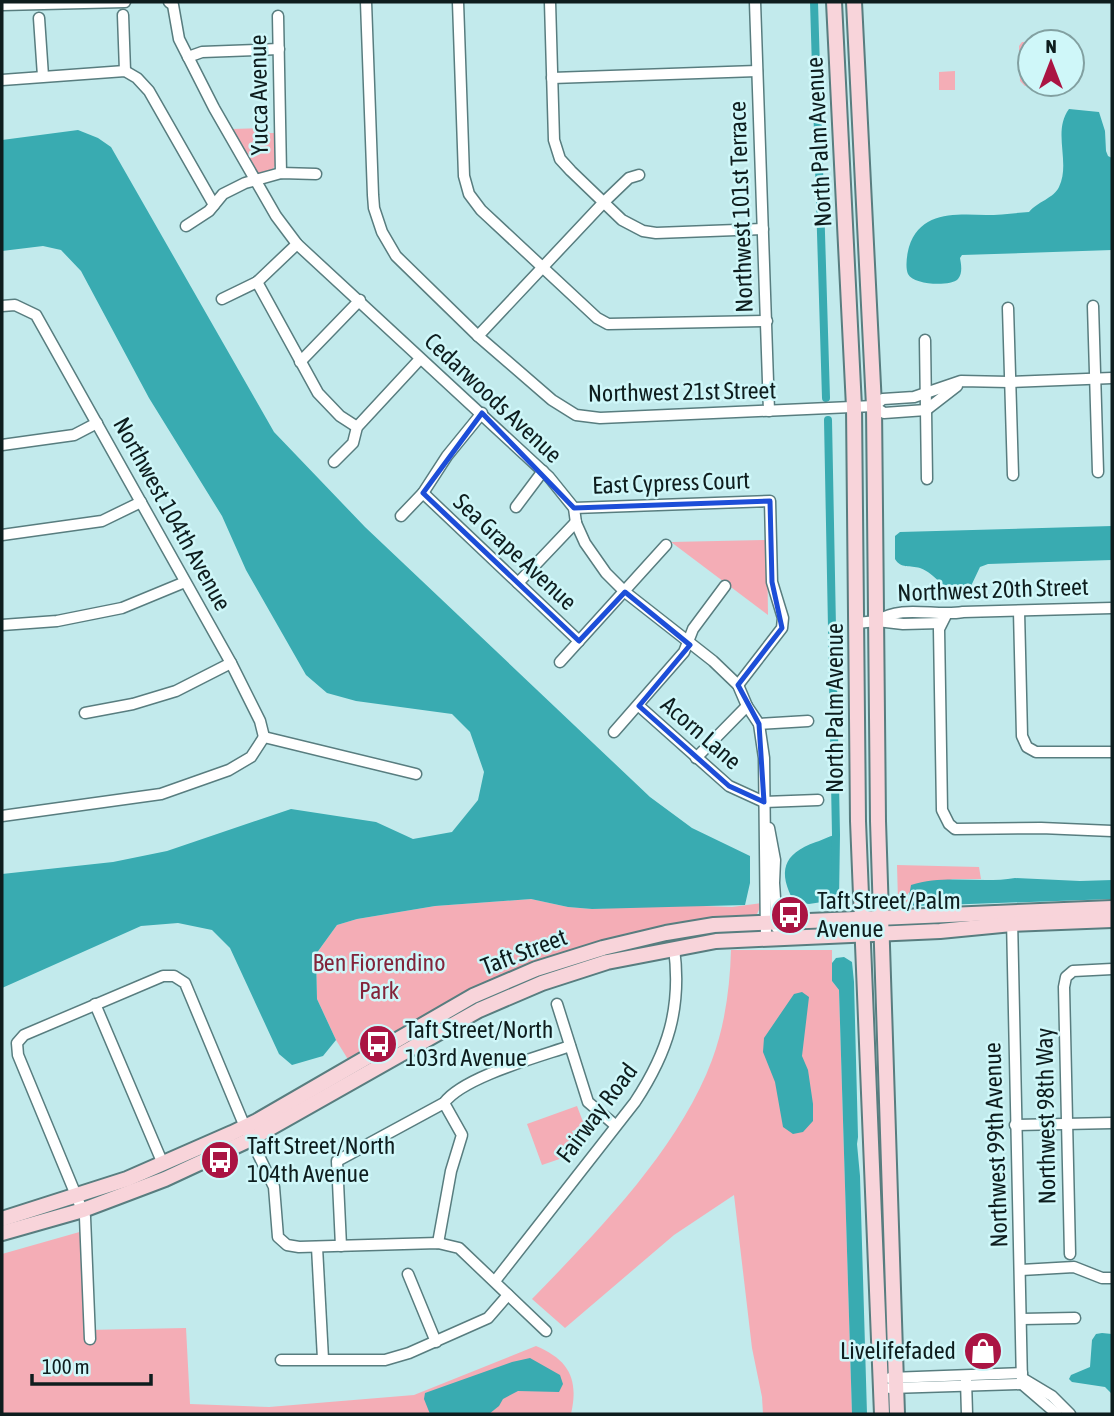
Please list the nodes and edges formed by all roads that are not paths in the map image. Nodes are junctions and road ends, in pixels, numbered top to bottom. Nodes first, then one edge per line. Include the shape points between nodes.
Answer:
1 (124, 2) edge
2 (169, 2) edge
3 (366, 2) edge
4 (458, 2) edge
5 (550, 2) edge
6 (755, 2) edge
7 (834, 2) edge
8 (854, 2) edge
9 (39, 3) edge
10 (2, 5) edge
11 (123, 15) dead end
12 (278, 16) dead end
13 (39, 18) dead end
14 (279, 50) junction
15 (188, 57) junction
16 (125, 71) junction
17 (757, 71) junction
18 (43, 76) junction
19 (552, 78) junction
20 (2, 80) edge
21 (281, 173) junction
22 (316, 174) dead end
23 (639, 175) dead end
24 (255, 180) junction
25 (604, 202) junction
26 (214, 205) junction
27 (186, 226) dead end
28 (763, 229) junction
29 (298, 244) junction
30 (544, 268) junction
31 (257, 282) junction
32 (222, 299) dead end
33 (360, 300) junction
34 (2, 306) edge
35 (1093, 306) dead end
36 (1008, 308) dead end
37 (767, 321) junction
38 (478, 336) junction
39 (925, 340) dead end
40 (420, 359) junction
41 (300, 362) junction
42 (1112, 378) edge
43 (1095, 379) junction
44 (982, 382) junction
45 (1009, 382) junction
46 (926, 394) junction
47 (911, 397) junction
48 (874, 406) junction
49 (854, 407) junction
50 (926, 410) junction
51 (769, 411) junction
52 (912, 412) junction
53 (482, 413) junction
54 (97, 423) junction
55 (356, 427) junction
56 (2, 444) edge
57 (334, 463) dead end
58 (543, 471) junction
59 (1098, 472) dead end
60 (1013, 475) dead end
61 (927, 479) dead end
62 (423, 493) junction
63 (141, 502) junction
64 (516, 507) dead end
65 (573, 508) junction
66 (401, 516) dead end
67 (576, 522) junction
68 (2, 536) edge
69 (666, 545) dead end
70 (185, 582) junction
71 (518, 583) junction
72 (725, 586) dead end
73 (625, 592) junction
74 (1112, 608) edge
75 (1019, 611) junction
76 (877, 621) junction
77 (942, 622) junction
78 (857, 623) junction
79 (2, 625) edge
80 (579, 641) junction
81 (687, 642) junction
82 (560, 662) dead end
83 (231, 663) junction
84 (738, 685) junction
85 (639, 706) junction
86 (747, 706) junction
87 (85, 713) dead end
88 (808, 721) dead end
89 (759, 724) junction
90 (614, 732) dead end
91 (264, 737) junction
92 (1112, 752) edge
93 (696, 758) junction
94 (416, 774) dead end
95 (818, 800) dead end
96 (764, 802) junction
97 (2, 816) edge
98 (1112, 831) edge
99 (1112, 908) edge
100 (881, 918) junction
101 (1012, 918) junction
102 (862, 919) junction
103 (1112, 920) edge
104 (771, 922) junction
105 (882, 934) junction
106 (862, 935) junction
107 (771, 938) junction
108 (674, 948) junction
109 (1112, 969) edge
110 (95, 1004) junction
111 (556, 1004) dead end
112 (570, 1046) junction
113 (444, 1103) junction
114 (1112, 1123) edge
115 (615, 1125) junction
116 (1015, 1125) junction
117 (1067, 1125) junction
118 (248, 1133) junction
119 (163, 1164) junction
120 (80, 1203) junction
121 (2, 1219) edge
122 (24, 1220) junction
123 (2, 1233) edge
124 (876, 1235) junction
125 (891, 1235) junction
126 (438, 1243) junction
127 (341, 1246) junction
128 (317, 1247) junction
129 (1070, 1254) dead end
130 (1021, 1270) junction
131 (408, 1274) dead end
132 (1112, 1278) edge
133 (495, 1281) junction
134 (508, 1295) junction
135 (1075, 1318) dead end
136 (1021, 1319) junction
137 (546, 1331) dead end
138 (90, 1339) dead end
139 (436, 1342) junction
140 (323, 1359) junction
141 (281, 1360) dead end
142 (1022, 1378) junction
143 (966, 1380) junction
144 (889, 1383) junction
145 (882, 1414) edge
146 (897, 1414) edge
147 (967, 1414) edge
148 (1057, 1414) edge
149 (1070, 1414) edge

1 - 9 street
2 - 15 street, Cedarwoods Avenue
3 - 38 street, Northwest 21st Street via 373,195 382,232 396,256
4 - 30 street via 464,176 469,194
5 - 19 street
6 - 17 street, Northwest 101st Terrace
7 - 49 main road, North Palm Avenue
8 - 48 main road, North Palm Avenue
9 - 10 street
11 - 16 street
12 - 14 street, Yucca Avenue
13 - 18 street
14 - 15 street via 202,52
14 - 21 street, Yucca Avenue
15 - 24 street, Cedarwoods Avenue
16 - 18 street
16 - 26 street via 149,91
17 - 19 street
17 - 28 street, Northwest 101st Terrace
18 - 20 street
19 - 25 street via 554,140 561,159
21 - 22 street
21 - 24 street
23 - 25 street via 629,178
24 - 26 street via 223,194
24 - 29 street, Cedarwoods Avenue
25 - 28 street via 622,220 656,233
25 - 30 street
26 - 27 street
28 - 37 street, Northwest 101st Terrace
29 - 31 street
29 - 33 street, Cedarwoods Avenue
30 - 37 street via 608,324
30 - 38 street
31 - 32 street
31 - 41 street
33 - 40 street, Cedarwoods Avenue
33 - 41 street
34 - 54 street, Northwest 104th Avenue via 15,305 36,315
35 - 43 street
36 - 45 street
37 - 51 street, Northwest 101st Terrace
38 - 51 street, Northwest 21st Street via 576,415
39 - 46 street
40 - 53 street, Cedarwoods Avenue
40 - 55 street
41 - 55 street via 326,403
42 - 43 street, Northwest 21st Street
43 - 45 street, Northwest 21st Street
43 - 59 street
44 - 45 street, Northwest 21st Street
44 - 46 street, Northwest 21st Street via 953,382
44 - 50 street, Northwest 21st Street via 954,387
45 - 60 street
46 - 47 street, Northwest 21st Street
46 - 50 street
47 - 48 street, Northwest 21st Street via 883,399
47 - 52 street
48 - 49 street, Northwest 21st Street
48 - 52 street, Northwest 21st Street via 884,413
48 - 76 main road, North Palm Avenue
49 - 51 street, Northwest 21st Street
49 - 78 main road, North Palm Avenue
50 - 52 street, Northwest 21st Street
50 - 61 street
53 - 58 street, Cedarwoods Avenue
53 - 62 street
54 - 56 street via 75,435
54 - 63 street, Northwest 104th Avenue
55 - 57 street via 353,443
58 - 64 street
58 - 65 street, Cedarwoods Avenue
62 - 66 street
62 - 71 street, Sea Grape Avenue
63 - 68 street via 102,521
63 - 70 street, Northwest 104th Avenue
65 - 67 street, Cedarwoods Avenue
65 - 84 street, East Cypress Court via 770,501 772,582 782,628
67 - 71 street
67 - 73 street, Cedarwoods Avenue via 585,543
69 - 73 street
70 - 79 street via 122,608 57,621
70 - 83 street, Northwest 104th Avenue
71 - 80 street, Sea Grape Avenue
72 - 81 street
73 - 80 street
73 - 81 street, Cedarwoods Avenue
74 - 75 street, Northwest 20th Street
75 - 77 street, Northwest 20th Street via 962,612
75 - 92 street via 1022,736 1027,747 1036,752
76 - 77 street, Northwest 20th Street via 905,627
76 - 77 street, Northwest 20th Street via 888,614 935,611
76 - 78 street, Northwest 20th Street
76 - 100 main road, North Palm Avenue
77 - 98 street via 942,810 948,824 955,829
78 - 102 main road, North Palm Avenue
80 - 82 street
81 - 84 street, Cedarwoods Avenue
81 - 85 street via 684,652
83 - 87 street via 176,691
83 - 91 street, Northwest 104th Avenue
84 - 86 street, Cedarwoods Avenue
85 - 90 street
85 - 93 street, Acorn Lane
86 - 89 street, Cedarwoods Avenue
86 - 93 street
88 - 89 street
89 - 96 street, Cedarwoods Avenue
91 - 94 street
91 - 97 street via 251,757 229,770 161,794
93 - 96 street, Acorn Lane via 729,786
95 - 96 street, Acorn Lane
96 - 104 street, Cedarwoods Avenue via 764,822 775,860
99 - 101 main road, Taft Street
100 - 101 main road, Taft Street
100 - 102 main road, Taft Street
100 - 105 main road, North Palm Avenue
101 - 103 main road, Taft Street
101 - 105 main road, Taft Street
101 - 116 street, Northwest 99th Avenue
102 - 104 main road, Taft Street
102 - 106 main road, North Palm Avenue
104 - 107 street, Cedarwoods Avenue
104 - 118 main road, Taft Street via 666,933 536,969 467,999
105 - 106 main road, Taft Street
105 - 125 main road, North Palm Avenue
106 - 107 main road, Taft Street
106 - 124 main road, North Palm Avenue
107 - 108 main road, Taft Street
108 - 115 street, Fairway Road via 678,975 675,1015 667,1039 654,1073
108 - 118 main road, Taft Street via 542,983 479,1010
109 - 117 street, Northwest 98th Way via 1073,971 1066,977
110 - 118 street via 163,976 174,976 185,984
110 - 119 street
110 - 120 street via 24,1035 17,1043
111 - 112 street
112 - 113 street via 471,1083
112 - 115 street via 589,1102
113 - 126 street via 462,1135 450,1171
113 - 127 street via 337,1161
114 - 117 street
115 - 133 street, Fairway Road
116 - 117 street
116 - 130 street, Northwest 99th Avenue
117 - 129 street, Northwest 98th Way
118 - 119 main road, Taft Street
118 - 120 main road, Taft Street via 165,1179
118 - 128 street via 274,1187 278,1237 294,1247
119 - 120 main road, Taft Street
120 - 122 main road, Taft Street
120 - 138 street via 86,1226
121 - 122 main road, Taft Street
122 - 123 main road, Taft Street
124 - 125 street
124 - 144 main road, North Palm Avenue
125 - 144 main road, North Palm Avenue
126 - 127 street
126 - 133 street via 459,1248
127 - 128 street
128 - 140 street
130 - 132 street via 1074,1267
130 - 136 street, Northwest 99th Avenue
131 - 139 street
133 - 134 street
134 - 137 street
134 - 139 street via 488,1318
135 - 136 street
136 - 142 street, Northwest 99th Avenue
139 - 140 street via 385,1360
140 - 141 street
142 - 143 street
142 - 148 street
142 - 149 street via 1052,1396
143 - 144 street
143 - 147 street
144 - 145 main road, North Palm Avenue
144 - 146 main road, North Palm Avenue

